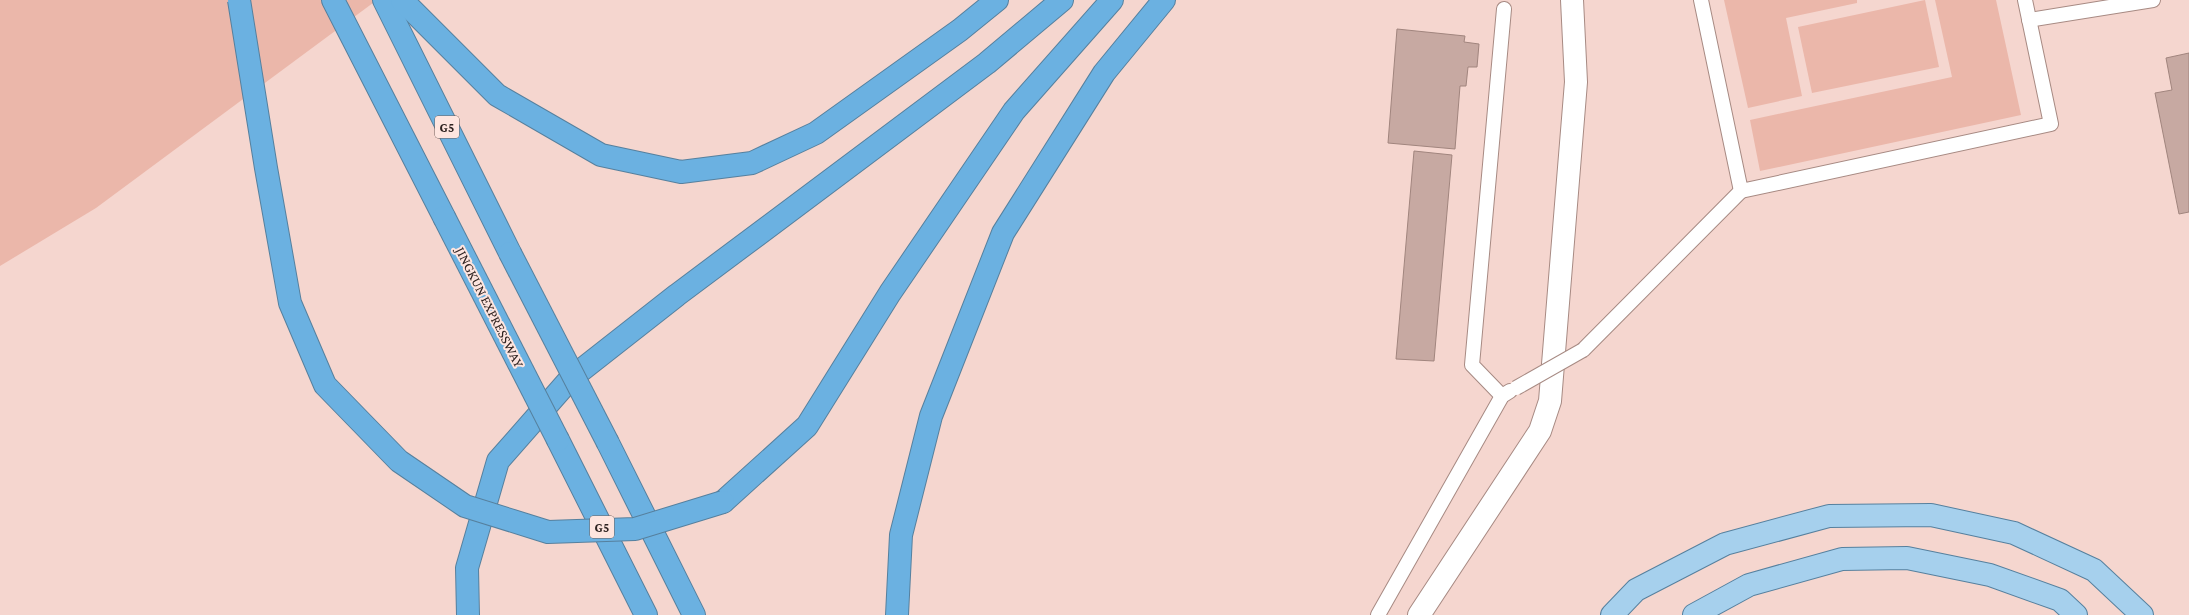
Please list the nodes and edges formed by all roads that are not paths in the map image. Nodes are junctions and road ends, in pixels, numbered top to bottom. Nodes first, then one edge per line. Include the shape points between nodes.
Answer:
1 (239, 0) edge
2 (333, 0) edge
3 (384, 0) edge
4 (402, 0) edge
5 (997, 0) edge
6 (1062, 0) edge
7 (1112, 0) edge
8 (1164, 0) edge
9 (1572, 0) edge
10 (1701, 0) edge
11 (2024, 0) edge
12 (2153, 0) edge
13 (1504, 10) dead end
14 (2029, 20) junction
15 (1742, 191) junction
16 (1502, 396) junction
17 (468, 615) edge
18 (646, 615) edge
19 (694, 615) edge
20 (897, 615) edge
21 (1378, 615) edge
22 (1419, 615) edge
23 (1612, 615) edge
24 (1694, 615) edge
25 (2076, 615) edge
26 (2142, 615) edge

1 - 7 highway, bridge via 290,303 324,385 399,461 465,506 548,532 635,529 722,502 807,426 890,293 1014,111
2 - 18 highway, JINGKUN EXPRESSWAY / G5, bridge
3 - 19 highway, G5, bridge
4 - 5 highway via 497,95 600,155 682,172 752,163 816,133
6 - 17 highway via 987,63 677,295 570,379 498,461 467,568
8 - 20 highway via 1104,73 1003,233 931,416 901,535
9 - 22 street via 1576,82 1550,401 1540,431
10 - 15 lane
11 - 14 lane
12 - 14 lane
13 - 16 lane via 1472,365
14 - 15 lane via 2051,124
15 - 16 lane, bridge via 1583,350
16 - 21 lane
23 - 26 main road via 1636,590 1725,544 1829,516 1931,515 2014,533 2094,570
24 - 25 main road via 1750,585 1842,559 1900,558 1990,575 2060,600

